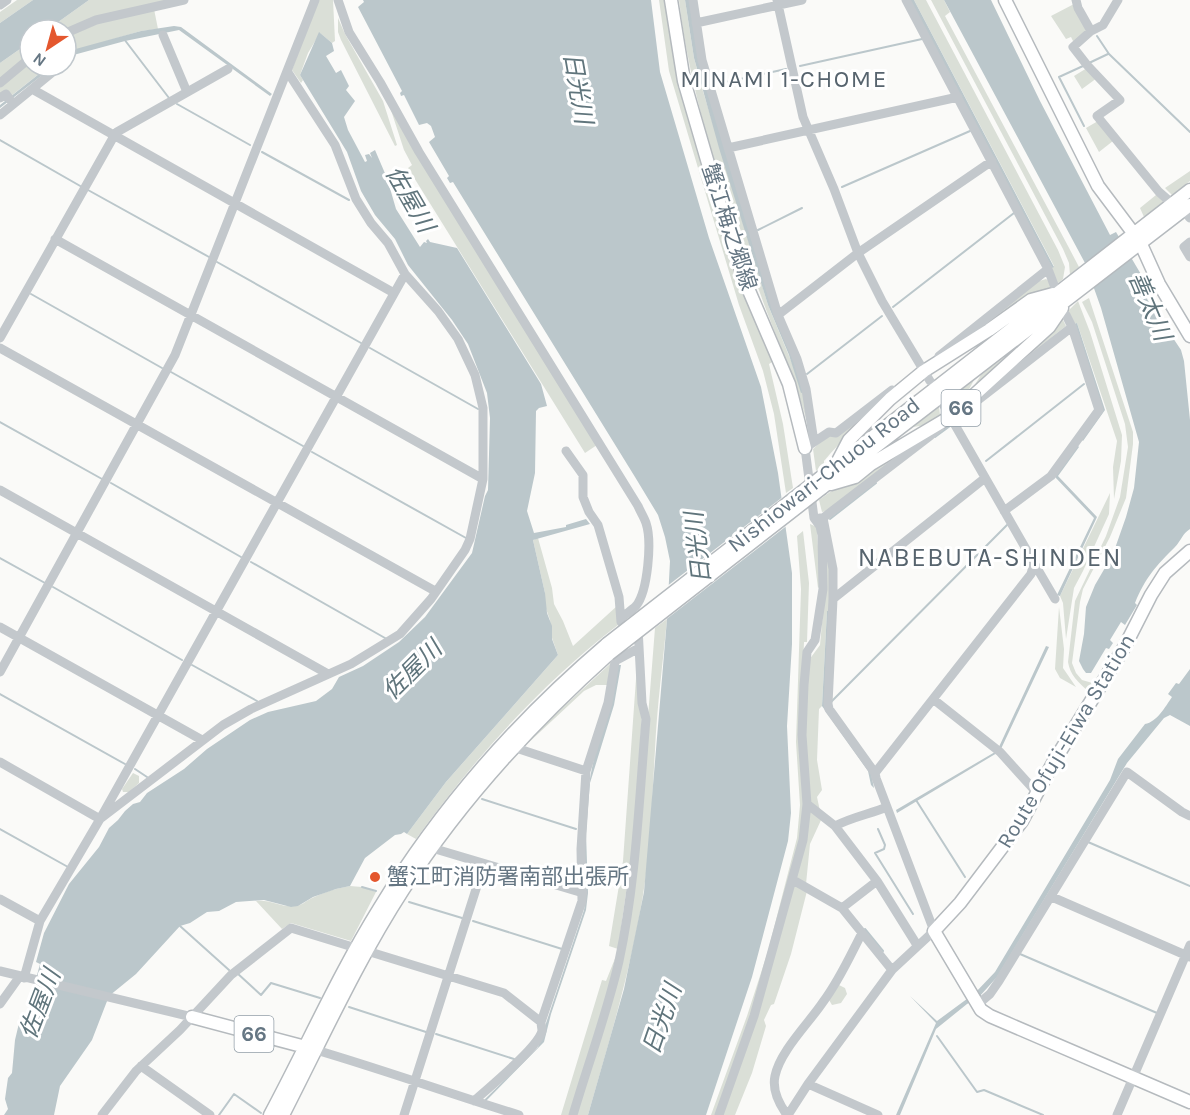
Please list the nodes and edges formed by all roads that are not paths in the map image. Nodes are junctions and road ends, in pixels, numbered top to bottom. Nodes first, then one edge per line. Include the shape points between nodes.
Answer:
1 (8, 0) edge
2 (184, 0) edge
3 (315, 0) edge
4 (338, 0) edge
5 (671, 0) edge
6 (693, 0) edge
7 (802, 0) edge
8 (906, 0) edge
9 (1005, 0) edge
10 (1076, 0) edge
11 (1118, 0) edge
12 (777, 3) edge
13 (0, 5) edge
14 (696, 23) junction
15 (78, 28) edge
16 (1091, 31) junction
17 (163, 35) dead end
18 (18, 68) edge
19 (228, 69) dead end
20 (287, 71) junction
21 (45, 78) edge
22 (0, 83) edge
23 (32, 89) junction
24 (187, 92) junction
25 (958, 97) junction
26 (8, 100) edge
27 (0, 115) edge
28 (808, 130) junction
29 (114, 136) junction
30 (728, 148) junction
31 (992, 161) junction
32 (1190, 190) edge
33 (1167, 199) dead end
34 (234, 203) junction
35 (1190, 213) edge
36 (55, 239) junction
37 (1133, 242) junction
38 (1190, 242) edge
39 (858, 253) junction
40 (1190, 256) edge
41 (1048, 269) junction
42 (405, 274) junction
43 (1061, 291) junction
44 (394, 293) junction
45 (191, 315) junction
46 (778, 315) junction
47 (1066, 315) dead end
48 (1072, 327) junction
49 (1190, 336) edge
50 (0, 338) edge
51 (0, 348) edge
52 (925, 374) junction
53 (336, 397) junction
54 (943, 404) dead end
55 (962, 407) junction
56 (950, 417) junction
57 (136, 424) junction
58 (810, 445) junction
59 (566, 451) dead end
60 (834, 467) junction
61 (985, 478) junction
62 (483, 479) junction
63 (823, 483) junction
64 (0, 490) edge
65 (277, 503) junction
66 (1004, 511) junction
67 (819, 518) junction
68 (76, 533) junction
69 (1190, 551) edge
70 (1034, 563) junction
71 (435, 591) junction
72 (833, 599) junction
73 (1055, 599) dead end
74 (637, 605) junction
75 (216, 611) junction
76 (621, 618) junction
77 (0, 627) edge
78 (19, 637) junction
79 (639, 648) junction
80 (611, 653) junction
81 (0, 672) edge
82 (328, 674) junction
83 (933, 699) junction
84 (158, 715) junction
85 (202, 740) junction
86 (513, 747) junction
87 (0, 762) edge
88 (586, 771) junction
89 (875, 773) junction
90 (1037, 793) junction
91 (807, 804) junction
92 (887, 807) junction
93 (1190, 816) edge
94 (100, 819) junction
95 (835, 826) junction
96 (432, 848) junction
97 (484, 864) junction
98 (793, 880) junction
99 (877, 881) junction
100 (583, 893) junction
101 (1052, 897) junction
102 (0, 899) edge
103 (843, 908) junction
104 (40, 921) junction
105 (934, 931) junction
106 (862, 933) junction
107 (917, 945) junction
108 (1190, 945) edge
109 (361, 949) junction
110 (1188, 956) edge
111 (892, 970) junction
112 (0, 971) edge
113 (449, 976) junction
114 (22, 977) junction
115 (974, 1000) junction
116 (0, 1004) edge
117 (192, 1017) junction
118 (542, 1022) junction
119 (311, 1049) junction
120 (141, 1066) junction
121 (1133, 1077) junction
122 (416, 1082) junction
123 (808, 1084) junction
124 (474, 1101) junction
125 (1190, 1102) edge
126 (862, 1112) edge
127 (102, 1115) edge
128 (210, 1115) edge
129 (270, 1115) edge
130 (283, 1115) edge
131 (405, 1115) edge
132 (519, 1115) edge
133 (573, 1115) edge
134 (719, 1115) edge
135 (788, 1115) edge
136 (878, 1115) edge
137 (1117, 1115) edge

1 - 13 street
2 - 15 street
3 - 20 street
4 - 74 street via 349,32 419,152 647,524 648,574
5 - 58 main road, 蟹江梅之郷線 via 684,81 726,225
6 - 14 street
7 - 12 street
8 - 25 street
9 - 37 main road via 1098,186
10 - 16 street
11 - 16 street via 1103,25
12 - 14 street
12 - 28 street
14 - 30 street via 702,60
16 - 33 street via 1073,46 1120,100 1097,116
17 - 24 street
18 - 22 street
19 - 24 street
20 - 34 street
20 - 42 street via 335,145 356,199
21 - 23 street
23 - 26 street
23 - 29 street
24 - 29 street
25 - 28 street
25 - 31 street
26 - 27 street
28 - 30 street
28 - 39 street
29 - 34 street
29 - 36 street
30 - 46 street
31 - 39 street
31 - 41 street
32 - 37 main road, Nishiowari-Chuou Road / 66
34 - 44 street
34 - 45 street
35 - 37 main road, Nishiowari-Chuou Road / 66
36 - 45 street
36 - 50 street
37 - 43 main road, Nishiowari-Chuou Road / 66 via 1079,283
37 - 49 main road
38 - 40 street via 1184,247
39 - 46 street
39 - 52 street
41 - 43 street
41 - 52 street
42 - 44 street
42 - 62 street via 438,310 458,339 475,375 483,408
43 - 52 main road, 66 via 1031,300
43 - 55 main road, 66 via 1049,327
43 - 60 main road, Nishiowari-Chuou Road / 66
43 - 63 main road, Nishiowari-Chuou Road / 66
44 - 53 street
45 - 53 street
45 - 57 street via 175,355
46 - 58 street via 806,388
47 - 48 street
48 - 55 street via 974,404
48 - 66 street via 1099,410 1051,476
51 - 57 street
52 - 58 street via 906,379 836,433 829,432
52 - 60 main road, 66 via 890,399 849,441
53 - 62 street
53 - 65 street
54 - 56 street
55 - 56 main road, 66
56 - 61 street
56 - 63 main road, 66 via 855,477 836,484
56 - 67 street
57 - 65 street
57 - 68 street
58 - 67 street
59 - 76 street via 583,475 583,497 598,525 619,597
60 - 63 main road, Nishiowari-Chuou Road / 66
61 - 66 street
61 - 72 street
62 - 71 street via 470,539
63 - 80 main road, Nishiowari-Chuou Road / 66, bridge
64 - 68 street
65 - 71 street
65 - 75 street
66 - 70 street
67 - 72 street via 833,569
67 - 91 street via 823,589 815,640 807,652 802,735
68 - 75 street
68 - 78 street
69 - 90 main road, Route Ofuji-Eiwa Station via 1165,573 1151,595
70 - 73 street
70 - 83 street via 1031,574
71 - 82 street via 400,634
72 - 89 street via 829,709
74 - 76 street
74 - 79 street
75 - 82 street
75 - 84 street
76 - 80 street
77 - 78 street
78 - 81 street
78 - 84 street
79 - 80 street
79 - 133 street via 646,719 626,920 608,1000
80 - 86 main road, Nishiowari-Chuou Road / 66
80 - 88 street via 608,703
80 - 109 main road, Nishiowari-Chuou Road / 66 via 565,680 518,726 451,803 396,881
82 - 85 street via 251,709
83 - 89 street
83 - 90 street via 1000,752
84 - 85 street
84 - 94 street
85 - 94 street
86 - 88 street
86 - 96 main road, Nishiowari-Chuou Road / 66
87 - 94 street
88 - 100 street via 581,849
89 - 92 street
90 - 105 main road, Route Ofuji-Eiwa Station via 1022,822
91 - 95 street
91 - 98 street
92 - 95 street
92 - 105 street
93 - 101 street via 1127,772
94 - 104 street
95 - 99 street
96 - 97 street
96 - 109 main road, Nishiowari-Chuou Road / 66
97 - 100 street
97 - 113 street
98 - 103 street
98 - 134 street via 754,1016
99 - 103 street
99 - 107 street
100 - 118 street
101 - 110 street
101 - 115 street via 990,994
102 - 104 street
103 - 106 street
104 - 114 street
105 - 107 street
105 - 115 main road
106 - 111 street
106 - 135 street via 835,985 776,1073 778,1103
107 - 111 street
108 - 110 street
109 - 113 street
109 - 117 street via 291,927 231,975
109 - 119 main road, Nishiowari-Chuou Road / 66
110 - 121 street
111 - 123 street
112 - 114 street
113 - 118 street via 504,993
113 - 122 street
114 - 116 street
114 - 117 street
115 - 121 main road via 990,1016
117 - 119 main road, 66
117 - 120 street
118 - 124 street via 537,1041
119 - 122 street
119 - 129 main road, Nishiowari-Chuou Road / 66
119 - 130 main road, Nishiowari-Chuou Road / 66
120 - 127 street
120 - 128 street
121 - 125 main road
121 - 137 street
122 - 124 street
122 - 131 street
123 - 126 street
123 - 135 street
124 - 132 street
126 - 136 street

